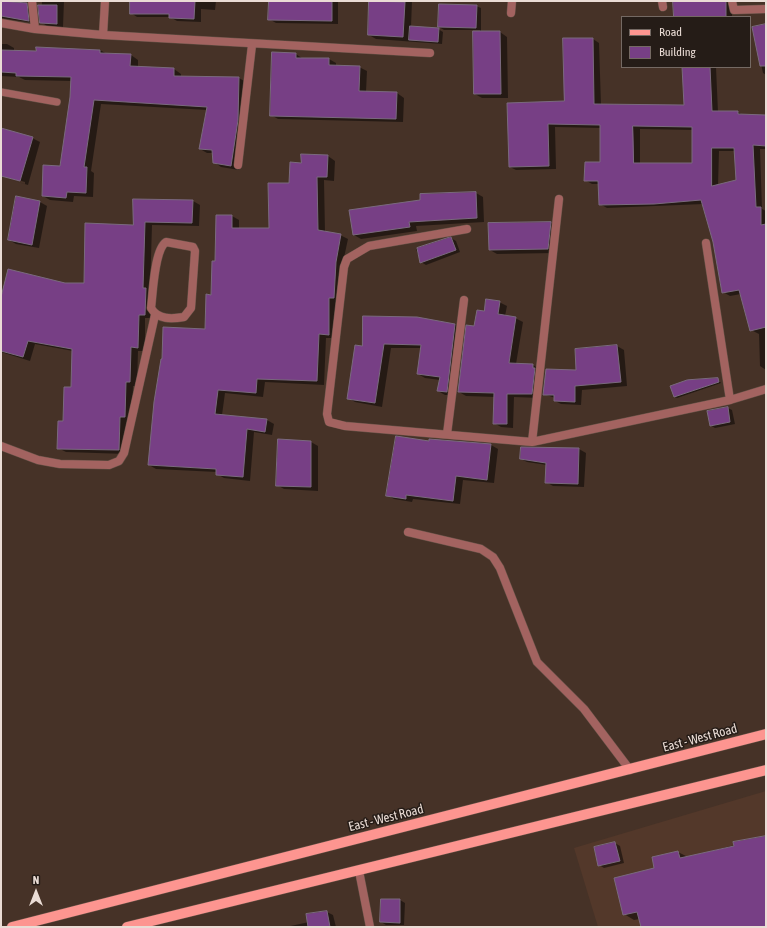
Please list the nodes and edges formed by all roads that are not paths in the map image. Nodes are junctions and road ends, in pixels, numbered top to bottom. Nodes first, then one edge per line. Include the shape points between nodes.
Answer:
1 (32, 1) edge
2 (105, 1) edge
3 (512, 1) edge
4 (732, 1) edge
5 (766, 9) edge
6 (511, 13) dead end
7 (1, 23) edge
8 (35, 29) junction
9 (103, 35) junction
10 (252, 45) junction
11 (430, 54) dead end
12 (1, 92) edge
13 (57, 102) dead end
14 (238, 165) dead end
15 (558, 198) dead end
16 (467, 229) dead end
17 (706, 243) dead end
18 (464, 300) dead end
19 (155, 315) junction
20 (766, 389) edge
21 (730, 400) junction
22 (447, 434) junction
23 (532, 442) junction
24 (1, 446) edge
25 (408, 532) dead end
26 (766, 734) edge
27 (630, 770) junction
28 (766, 770) edge
29 (359, 870) junction
30 (12, 927) edge
31 (127, 927) edge
32 (370, 927) edge

1 - 8 street
2 - 9 street
3 - 6 street
4 - 5 street via 734,10
7 - 8 street
8 - 9 street
9 - 10 street
10 - 11 street
10 - 14 street
12 - 13 lane
15 - 23 street
16 - 22 street via 369,246 347,259 344,266 327,414 329,422 345,426
17 - 21 street
18 - 22 street
19 - 19 street via 151,308 158,255 162,245 166,242 193,247 195,251 191,308 188,314 179,318
19 - 24 street via 124,453 119,461 109,465 60,464 38,460
20 - 21 street
21 - 23 street
22 - 23 street
25 - 27 street via 481,549 493,557 500,568 537,662 584,709
26 - 27 main road, East - West Road
27 - 30 main road, East - West Road
28 - 29 main road
29 - 31 main road
29 - 32 street

